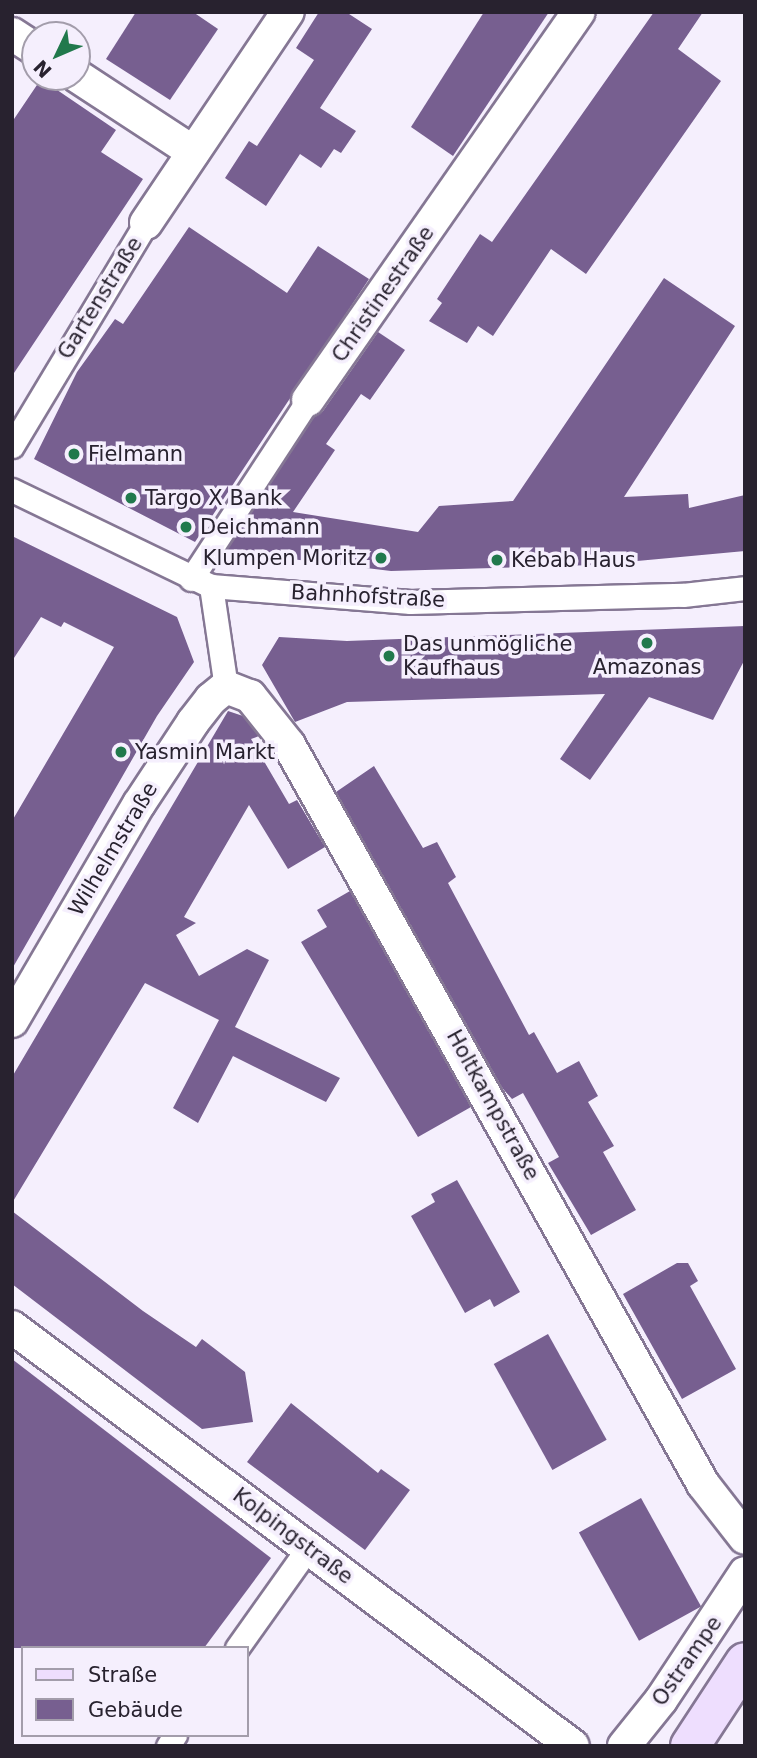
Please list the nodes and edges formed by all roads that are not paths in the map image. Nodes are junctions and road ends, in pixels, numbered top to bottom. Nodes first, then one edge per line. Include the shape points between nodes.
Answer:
1 (288, 12) edge
2 (579, 12) edge
3 (91, 85) edge
4 (193, 152) junction
5 (146, 223) joint
6 (308, 400) joint
7 (12, 446) edge
8 (12, 490) edge
9 (201, 583) junction
10 (745, 588) edge
11 (226, 687) junction
12 (12, 1021) edge
13 (12, 1327) edge
14 (745, 1538) edge
15 (308, 1548) junction
16 (745, 1573) edge
17 (238, 1646) edge
18 (745, 1662) edge
19 (573, 1746) edge
20 (624, 1746) edge
21 (690, 1746) edge

1 - 4 street, Gartenstraße
2 - 6 street, Christinestraße
3 - 4 street
4 - 5 street, Gartenstraße
5 - 7 street, Gartenstraße
6 - 9 street, Christinestraße
8 - 9 street, Bahnhofstraße
9 - 10 street, Bahnhofstraße via 410,602 683,595
9 - 11 street
11 - 12 street, Wilhelmstraße via 211,699 139,804
11 - 14 street, Holtkampstraße via 258,702 289,745 703,1484
13 - 15 street, Kolpingstraße
15 - 17 street
15 - 19 street, Kolpingstraße
16 - 20 street, Ostrampe via 661,1700
18 - 21 main road

